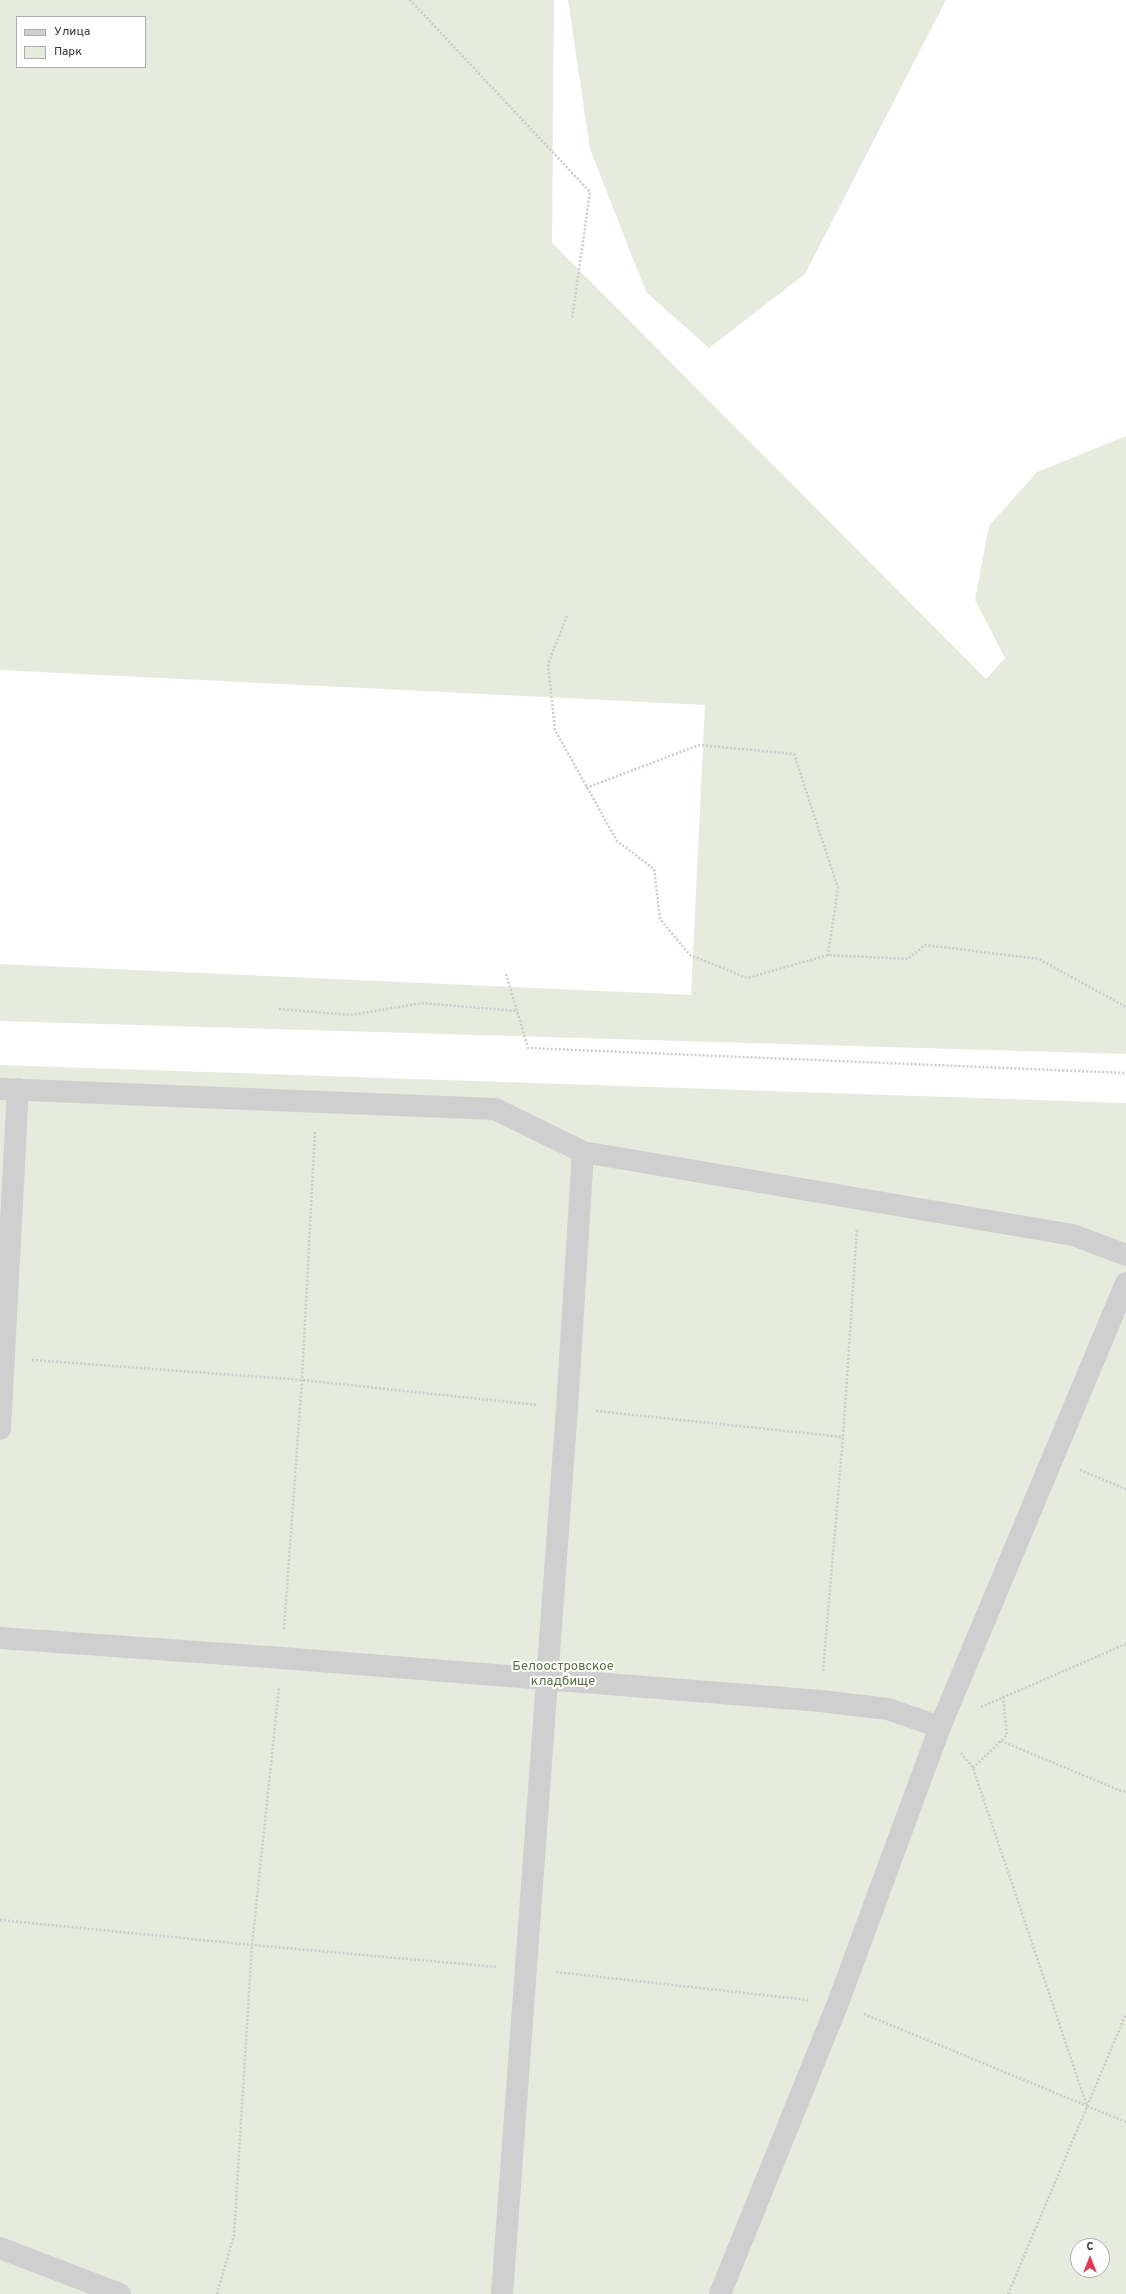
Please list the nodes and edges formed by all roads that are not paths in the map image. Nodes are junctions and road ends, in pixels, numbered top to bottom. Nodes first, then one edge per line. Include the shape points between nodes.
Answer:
1 (9, 1089) edge
2 (583, 1152) junction
3 (1126, 1255) edge
4 (1126, 1283) edge
5 (0, 1429) edge
6 (0, 1638) edge
7 (546, 1680) junction
8 (940, 1727) junction
9 (0, 2248) edge
10 (120, 2294) edge
11 (502, 2294) edge
12 (720, 2294) edge

1 - 2 lane via 495,1109
1 - 5 lane via 5,1358
2 - 3 lane via 1073,1235
2 - 7 lane
4 - 8 lane
6 - 7 lane
7 - 8 lane via 821,1701 888,1709
7 - 11 lane
8 - 12 lane via 838,2003
9 - 10 lane

